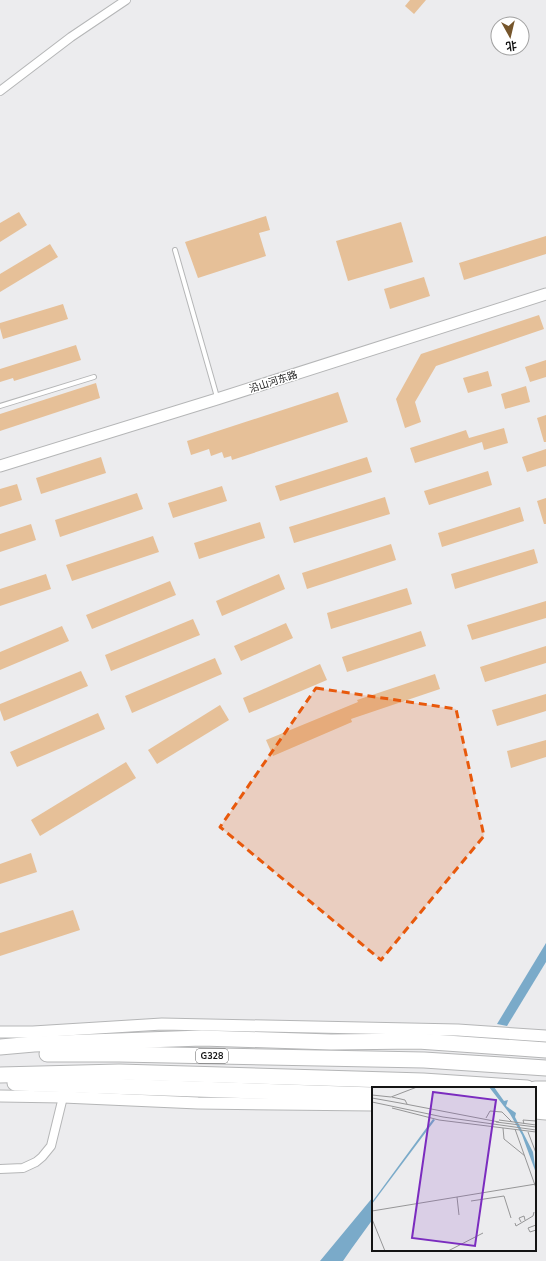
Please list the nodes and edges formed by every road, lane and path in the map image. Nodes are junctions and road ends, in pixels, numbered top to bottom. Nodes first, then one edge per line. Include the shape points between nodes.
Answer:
1 (126, 0) edge
2 (0, 91) edge
3 (175, 250) dead end
4 (546, 294) edge
5 (94, 377) dead end
6 (217, 399) junction
7 (0, 406) edge
8 (0, 466) edge
9 (0, 1032) edge
10 (546, 1036) edge
11 (0, 1047) edge
12 (546, 1050) edge
13 (0, 1054) edge
14 (546, 1068) edge
15 (0, 1076) edge
16 (0, 1082) edge
17 (512, 1087) edge
18 (372, 1095) edge
19 (0, 1096) edge
20 (63, 1097) junction
21 (536, 1101) edge
22 (546, 1102) edge
23 (372, 1105) edge
24 (536, 1113) edge
25 (546, 1114) edge
26 (0, 1169) edge

1 - 2 street via 71,37
3 - 6 lane
4 - 6 street, 沿山河东路
5 - 7 lane
6 - 8 street, 沿山河东路
9 - 10 street via 162,1024 458,1030
11 - 12 highway via 202,1038 331,1042 418,1041
13 - 14 highway, G328 via 424,1060
15 - 17 highway, G328 via 119,1072 423,1081
16 - 18 highway
19 - 20 street
20 - 23 street via 198,1103
20 - 26 street via 51,1146 42,1157 23,1168
21 - 22 highway
24 - 25 street

